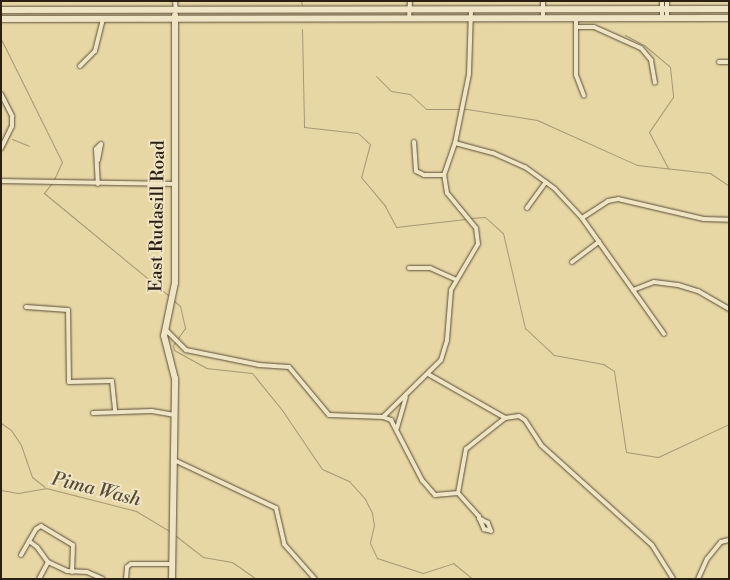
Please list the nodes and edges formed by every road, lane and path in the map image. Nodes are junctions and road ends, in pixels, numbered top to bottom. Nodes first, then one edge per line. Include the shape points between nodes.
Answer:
1 (175, 1) edge
2 (410, 1) edge
3 (543, 1) edge
4 (662, 1) edge
5 (667, 1) edge
6 (471, 9) junction
7 (543, 9) junction
8 (664, 9) junction
9 (729, 9) edge
10 (1, 10) edge
11 (176, 11) junction
12 (410, 11) junction
13 (470, 18) junction
14 (576, 18) junction
15 (729, 18) edge
16 (1, 19) edge
17 (103, 19) junction
18 (175, 19) junction
19 (409, 19) junction
20 (543, 19) junction
21 (664, 19) junction
22 (576, 27) junction
23 (719, 62) dead end
24 (729, 62) edge
25 (80, 66) dead end
26 (655, 83) dead end
27 (1, 94) edge
28 (584, 96) dead end
29 (6, 103) junction
30 (1, 106) edge
31 (414, 142) dead end
32 (455, 143) junction
33 (1, 149) edge
34 (98, 160) dead end
35 (444, 175) junction
36 (1, 181) edge
37 (546, 182) junction
38 (98, 184) junction
39 (175, 184) junction
40 (527, 208) dead end
41 (582, 218) junction
42 (729, 220) edge
43 (599, 242) junction
44 (572, 262) dead end
45 (408, 268) dead end
46 (455, 279) junction
47 (633, 290) junction
48 (26, 307) dead end
49 (729, 309) edge
50 (165, 329) junction
51 (664, 334) dead end
52 (179, 346) junction
53 (166, 348) junction
54 (428, 374) junction
55 (406, 397) junction
56 (115, 412) junction
57 (93, 413) dead end
58 (174, 415) junction
59 (383, 416) junction
60 (505, 418) junction
61 (397, 428) junction
62 (174, 460) junction
63 (458, 493) junction
64 (479, 518) dead end
65 (729, 540) edge
66 (29, 541) junction
67 (21, 555) dead end
68 (48, 562) junction
69 (172, 564) junction
70 (72, 572) junction
71 (39, 579) edge
72 (103, 579) edge
73 (126, 579) edge
74 (172, 579) edge
75 (315, 579) edge
76 (673, 579) edge
77 (698, 579) edge

1 - 11 street, East Rudasill Road
2 - 12 street
3 - 7 street
4 - 8 street
5 - 8 street
6 - 7 main road
6 - 12 main road
6 - 13 street
7 - 8 main road
7 - 20 street
8 - 9 main road
8 - 21 street
10 - 11 main road
11 - 12 main road
11 - 18 main road, East Rudasill Road
12 - 19 street
13 - 19 main road
13 - 20 main road
13 - 32 street via 469,74
14 - 20 main road
14 - 21 main road
14 - 22 street
15 - 21 main road
16 - 17 main road
17 - 18 main road
17 - 25 street via 95,51
18 - 19 main road
18 - 39 main road, East Rudasill Road
22 - 26 street via 594,27 641,48 651,60
22 - 28 street via 576,75
23 - 24 street
27 - 29 street
29 - 30 street
29 - 33 street via 12,126
31 - 35 street via 416,171 424,175
32 - 35 street
32 - 37 street via 493,153 524,167
34 - 38 street
35 - 46 street via 452,202 476,228 479,238 475,250
36 - 38 street
37 - 40 street
37 - 41 street
38 - 39 street
39 - 50 main road, East Rudasill Road via 175,283
41 - 42 street via 608,201 618,199 704,219
41 - 43 street
43 - 44 street
43 - 47 street
45 - 46 street via 430,268
46 - 54 street via 449,296 445,349 441,360
47 - 49 street via 654,282 678,284 698,291
47 - 51 street
48 - 56 street via 65,308 69,315 69,382 112,381
50 - 52 street
50 - 53 main road, East Rudasill Road
52 - 53 street via 171,342
52 - 59 street via 236,360 289,367 329,415
53 - 58 main road, East Rudasill Road via 175,379
54 - 55 street
54 - 60 street
55 - 59 street
55 - 61 street
56 - 57 street
56 - 58 street
58 - 62 main road, East Rudasill Road
59 - 61 street
60 - 63 street via 466,449
60 - 76 street via 512,415 526,420 541,445 652,545
61 - 63 street via 429,492 446,496
62 - 69 main road, East Rudasill Road
62 - 75 street via 276,508 284,544
63 - 64 street
65 - 77 street via 721,542 707,559
66 - 67 street
66 - 68 street via 37,546
66 - 70 street via 41,526 69,542 73,545
68 - 70 street
68 - 71 street
69 - 73 street via 131,564 127,567
69 - 74 main road, East Rudasill Road
70 - 72 street via 87,572

